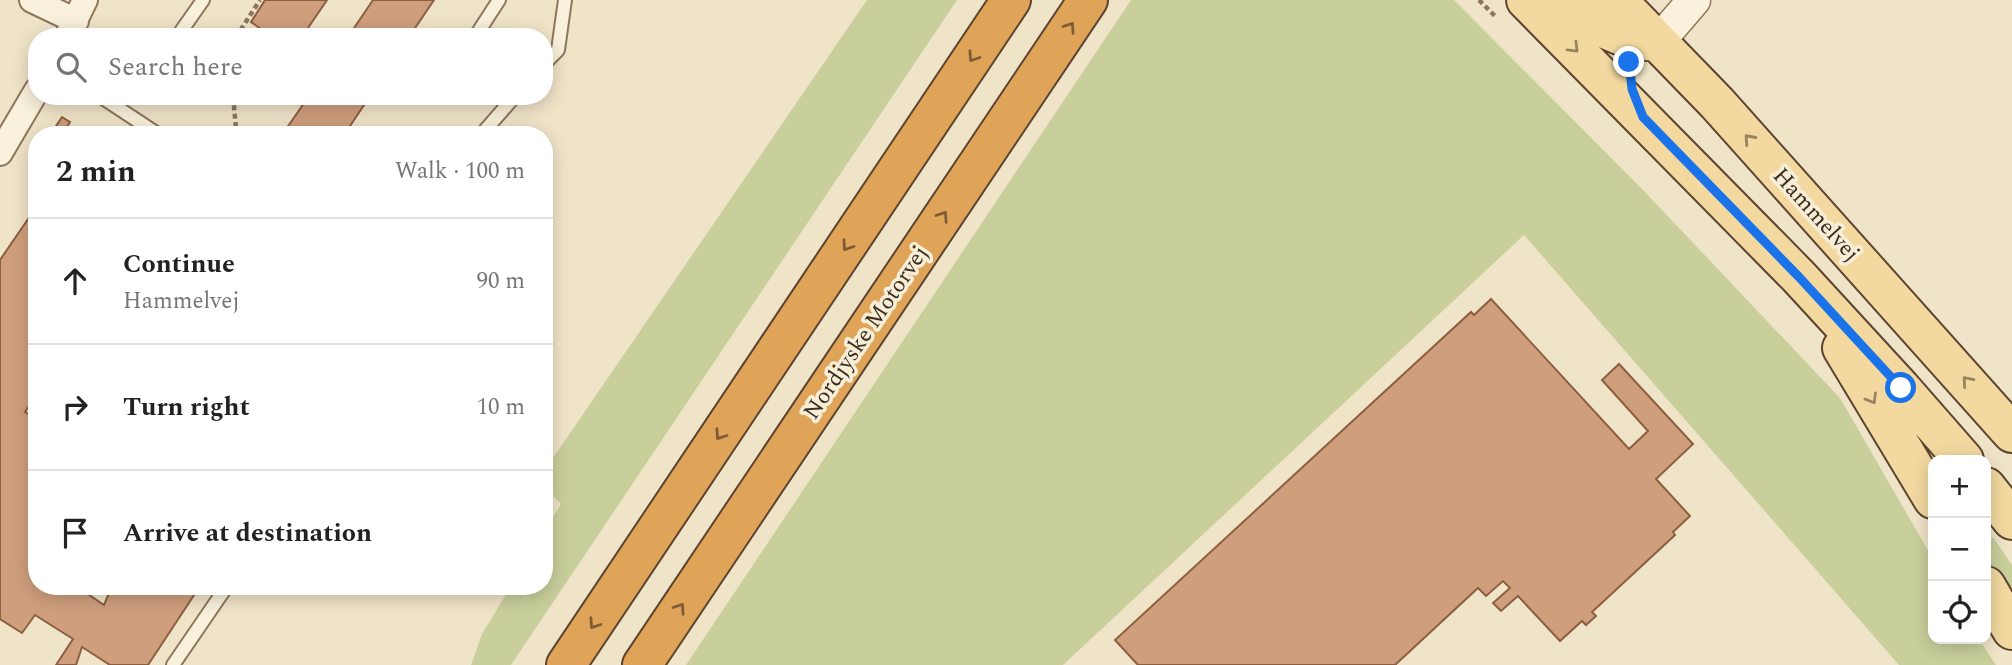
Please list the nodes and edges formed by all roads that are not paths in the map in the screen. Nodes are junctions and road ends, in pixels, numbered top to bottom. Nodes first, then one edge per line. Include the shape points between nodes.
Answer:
1 (32, 0) edge
2 (203, 0) edge
3 (499, 0) edge
4 (565, 0) edge
5 (1011, 0) edge
6 (1088, 0) edge
7 (1526, 0) edge
8 (1569, 0) edge
9 (1694, 0) edge
10 (76, 19) edge
11 (1639, 20) edge
12 (183, 28) edge
13 (481, 28) edge
14 (553, 55) edge
15 (28, 105) edge
16 (114, 105) edge
17 (507, 105) edge
18 (1643, 117) junction
19 (145, 126) edge
20 (489, 126) edge
21 (0, 153) edge
22 (1799, 277) junction
23 (2012, 433) edge
24 (1960, 455) edge
25 (1928, 491) edge
26 (1991, 493) edge
27 (2012, 520) edge
28 (1991, 594) edge
29 (221, 595) edge
30 (2012, 630) edge
31 (173, 665) edge
32 (566, 665) edge
33 (642, 665) edge

1 - 10 street
2 - 12 lane
3 - 13 lane
4 - 14 lane via 558,50
5 -> 32 highway
33 -> 6 highway, Nordjyske Motorvej
7 -> 18 main road
8 - 11 main road, Hammelvej via 1607,31
9 - 11 street
11 - 18 main road via 1629,62 1632,89
23 -> 11 main road, Hammelvej
15 - 21 street
16 - 19 lane
17 - 20 lane
18 - 22 main road
22 - 24 main road
22 -> 25 main road
26 - 27 main road
28 - 30 main road
29 - 31 lane

